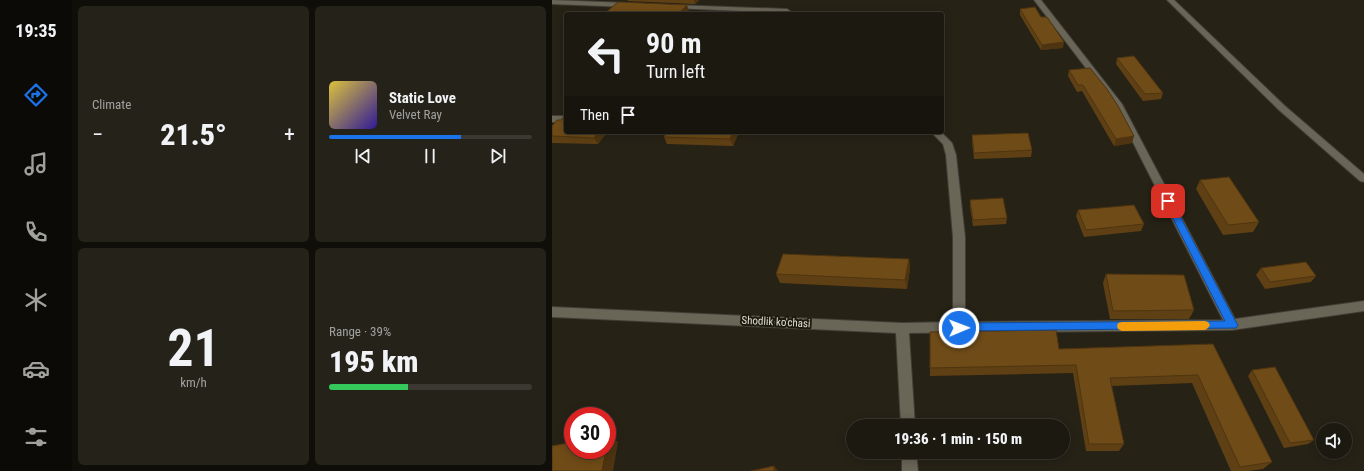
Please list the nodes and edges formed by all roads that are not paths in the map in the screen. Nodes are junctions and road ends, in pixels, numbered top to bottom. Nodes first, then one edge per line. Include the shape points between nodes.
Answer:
1 (1037, 0) edge
2 (1170, 0) edge
3 (552, 2) edge
4 (638, 5) edge
5 (669, 6) edge
6 (787, 11) dead end
7 (552, 119) edge
8 (564, 119) edge
9 (938, 134) edge
10 (1364, 180) edge
11 (1364, 306) edge
12 (552, 312) edge
13 (1232, 325) junction
14 (902, 328) junction
15 (959, 328) junction
16 (908, 419) edge
17 (909, 459) edge
18 (910, 471) edge

1 - 13 street via 1118,104
2 - 10 street via 1282,108
3 - 4 lane
5 - 6 lane
7 - 8 street
9 - 15 street via 947,143 951,155 959,237
11 - 13 street, Shodlik ko'chasi
12 - 14 street, Shodlik ko'chasi
13 - 15 street, Shodlik ko'chasi
14 - 15 street, Shodlik ko'chasi
14 - 16 street
17 - 18 street

